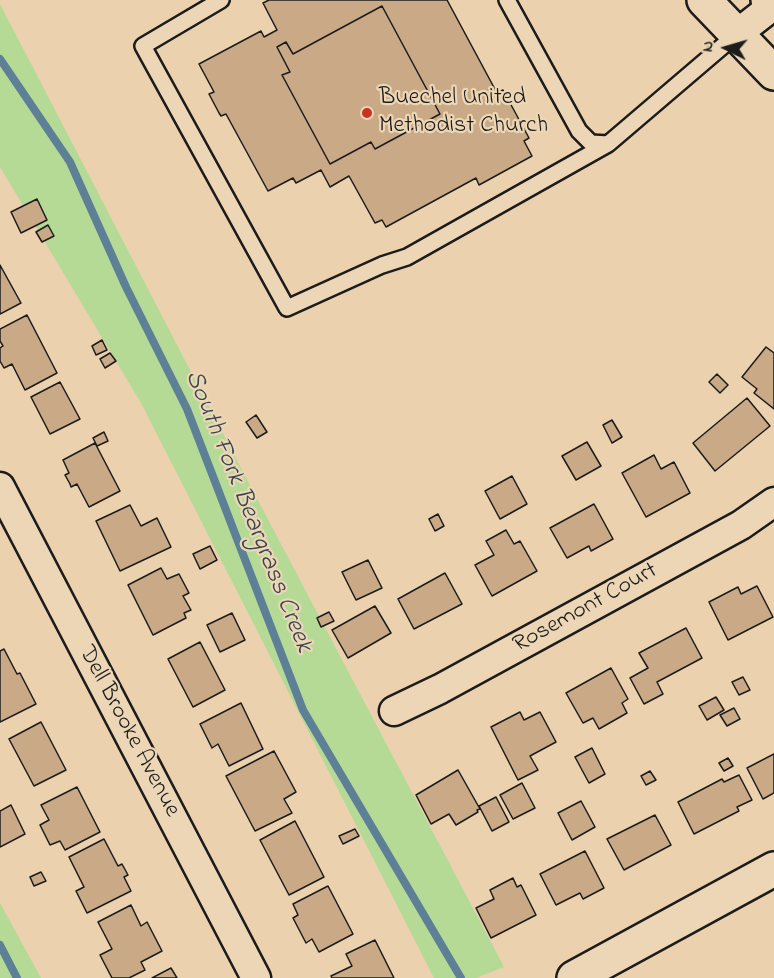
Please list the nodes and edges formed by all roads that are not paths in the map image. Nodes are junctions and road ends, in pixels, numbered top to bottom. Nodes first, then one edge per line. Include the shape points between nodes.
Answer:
1 (220, 0) edge
2 (507, 0) edge
3 (704, 0) edge
4 (772, 4) edge
5 (738, 33) junction
6 (774, 73) edge
7 (608, 144) junction
8 (0, 487) edge
9 (774, 502) edge
10 (394, 711) dead end
11 (774, 869) edge
12 (256, 978) edge
13 (574, 978) edge

1 - 7 lane via 143,46 287,308 382,265 407,258
2 - 7 lane via 579,131 591,143
3 - 5 street
4 - 5 street
5 - 6 street
5 - 7 lane
8 - 12 street, Dell Brooke Avenue
9 - 10 street, Rosemont Court via 741,525
11 - 13 street

